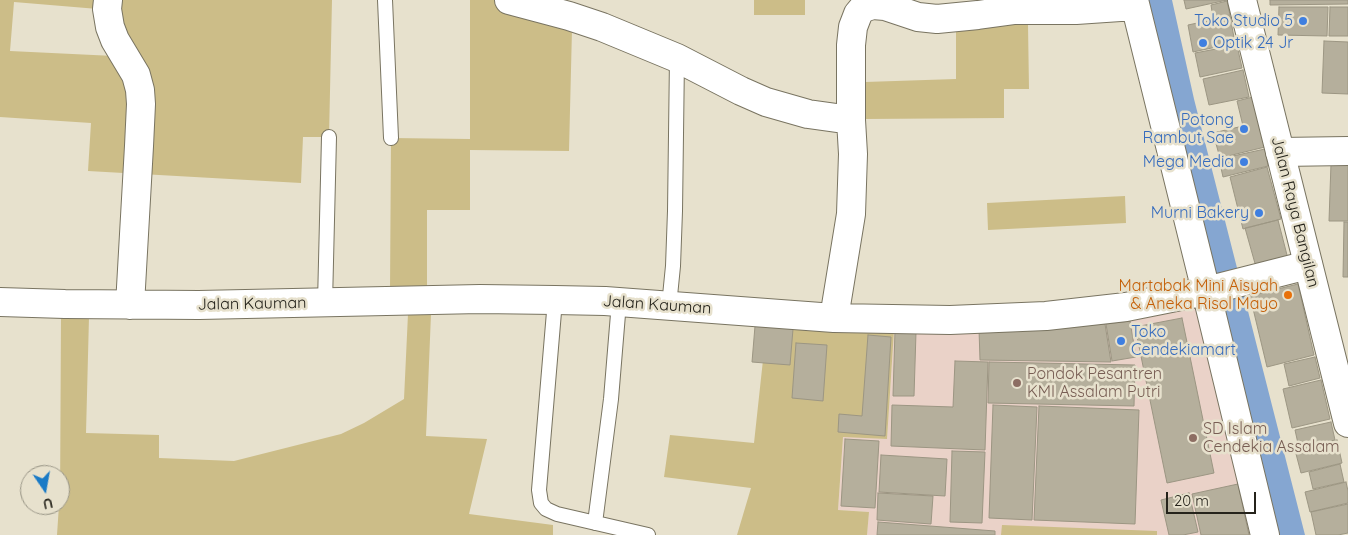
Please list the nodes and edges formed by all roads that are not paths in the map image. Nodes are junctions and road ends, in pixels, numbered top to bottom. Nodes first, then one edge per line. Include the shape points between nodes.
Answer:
1 (108, 0) edge
2 (385, 0) edge
3 (509, 0) edge
4 (1242, 0) edge
5 (1134, 3) edge
6 (677, 58) junction
7 (851, 120) junction
8 (329, 137) dead end
9 (391, 138) dead end
10 (1348, 151) edge
11 (1280, 152) junction
12 (1308, 266) junction
13 (1211, 290) junction
14 (555, 300) junction
15 (0, 302) edge
16 (619, 302) junction
17 (325, 303) junction
18 (130, 305) junction
19 (669, 306) junction
20 (834, 318) junction
21 (1348, 423) edge
22 (595, 523) junction
23 (640, 534) edge
24 (1265, 535) edge

1 - 18 street via 110,27 136,75 140,97
2 - 9 lane
3 - 6 street via 602,27
4 - 11 street, Jalan Raya Bangilan
5 - 7 street via 1076,10 1015,10 938,18 918,17 885,6 863,8 853,27 851,45
5 - 13 street
6 - 7 street via 766,102 808,114
6 - 19 lane via 675,211
7 - 20 street via 852,214
8 - 17 lane
10 - 11 street
11 - 12 street, Jalan Raya Bangilan
12 - 13 street, Jalan Kauman
12 - 21 street, Jalan Raya Bangilan
13 - 20 street, Jalan Kauman via 1126,307 1046,316 950,320
13 - 24 street
14 - 16 street, Jalan Kauman
14 - 17 street, Jalan Kauman
14 - 22 lane via 539,496 541,504 551,512
15 - 18 street, Jalan Kauman
16 - 19 street, Jalan Kauman
16 - 22 lane via 611,399
17 - 18 street, Jalan Kauman
19 - 20 street, Jalan Kauman
22 - 23 lane

